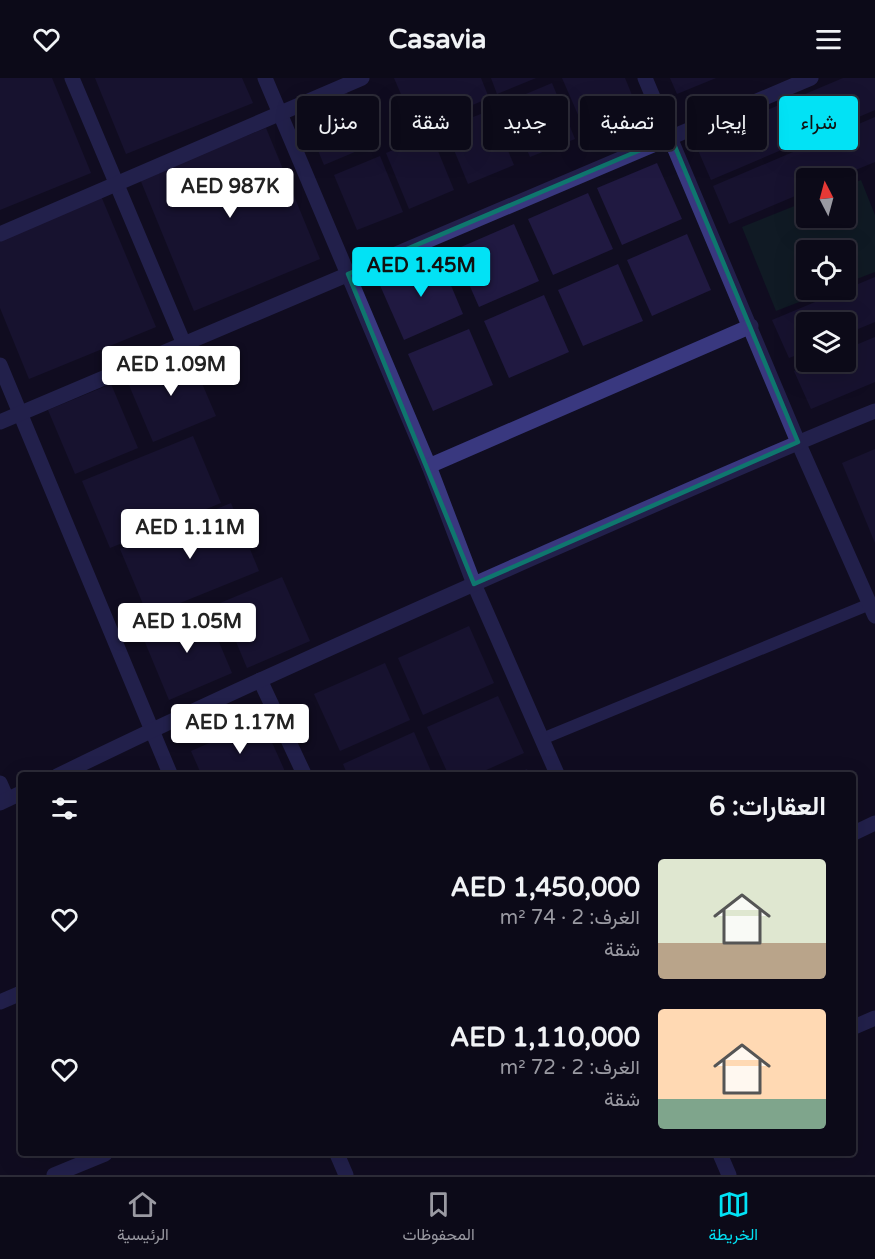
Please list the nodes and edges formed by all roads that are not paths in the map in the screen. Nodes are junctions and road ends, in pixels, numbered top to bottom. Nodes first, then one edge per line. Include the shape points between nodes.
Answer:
1 (72, 78) edge
2 (266, 78) edge
3 (362, 78) edge
4 (645, 78) edge
5 (811, 78) edge
6 (653, 96) edge
7 (280, 113) junction
8 (675, 135) edge
9 (675, 146) edge
10 (640, 150) edge
11 (117, 183) junction
12 (0, 234) edge
13 (348, 274) junction
14 (752, 326) junction
15 (184, 344) junction
16 (0, 364) edge
17 (875, 411) edge
18 (21, 413) junction
19 (0, 422) edge
20 (798, 442) junction
21 (429, 466) junction
22 (474, 584) junction
23 (872, 610) edge
24 (260, 680) junction
25 (150, 730) junction
26 (542, 739) junction
27 (65, 772) edge
28 (169, 772) edge
29 (303, 772) edge
30 (556, 772) edge
31 (0, 783) edge
32 (9, 798) edge
33 (875, 823) edge
34 (856, 831) edge
35 (18, 994) edge
36 (0, 1002) edge
37 (875, 1018) edge
38 (856, 1026) edge
39 (100, 1156) edge
40 (338, 1156) edge
41 (721, 1156) edge
42 (54, 1175) edge
43 (346, 1175) edge
44 (729, 1175) edge

1 - 11 street
2 - 7 street
3 - 7 street
4 - 6 street
5 - 8 street
7 - 11 street
7 - 13 street
9 - 14 street
10 - 13 street
11 - 12 street
11 - 15 street
13 - 15 street
13 - 21 street
14 - 20 street
14 - 21 street
15 - 18 street
16 - 18 street
17 - 20 street
18 - 19 street
18 - 25 street
20 - 22 street
20 - 23 street
21 - 22 street
22 - 24 street
22 - 26 street
23 - 26 lane
24 - 25 street
24 - 29 street
25 - 27 street
25 - 28 street
26 - 30 street
31 - 32 street
33 - 34 street
35 - 36 street
37 - 38 street
39 - 42 street
40 - 43 street
41 - 44 street

